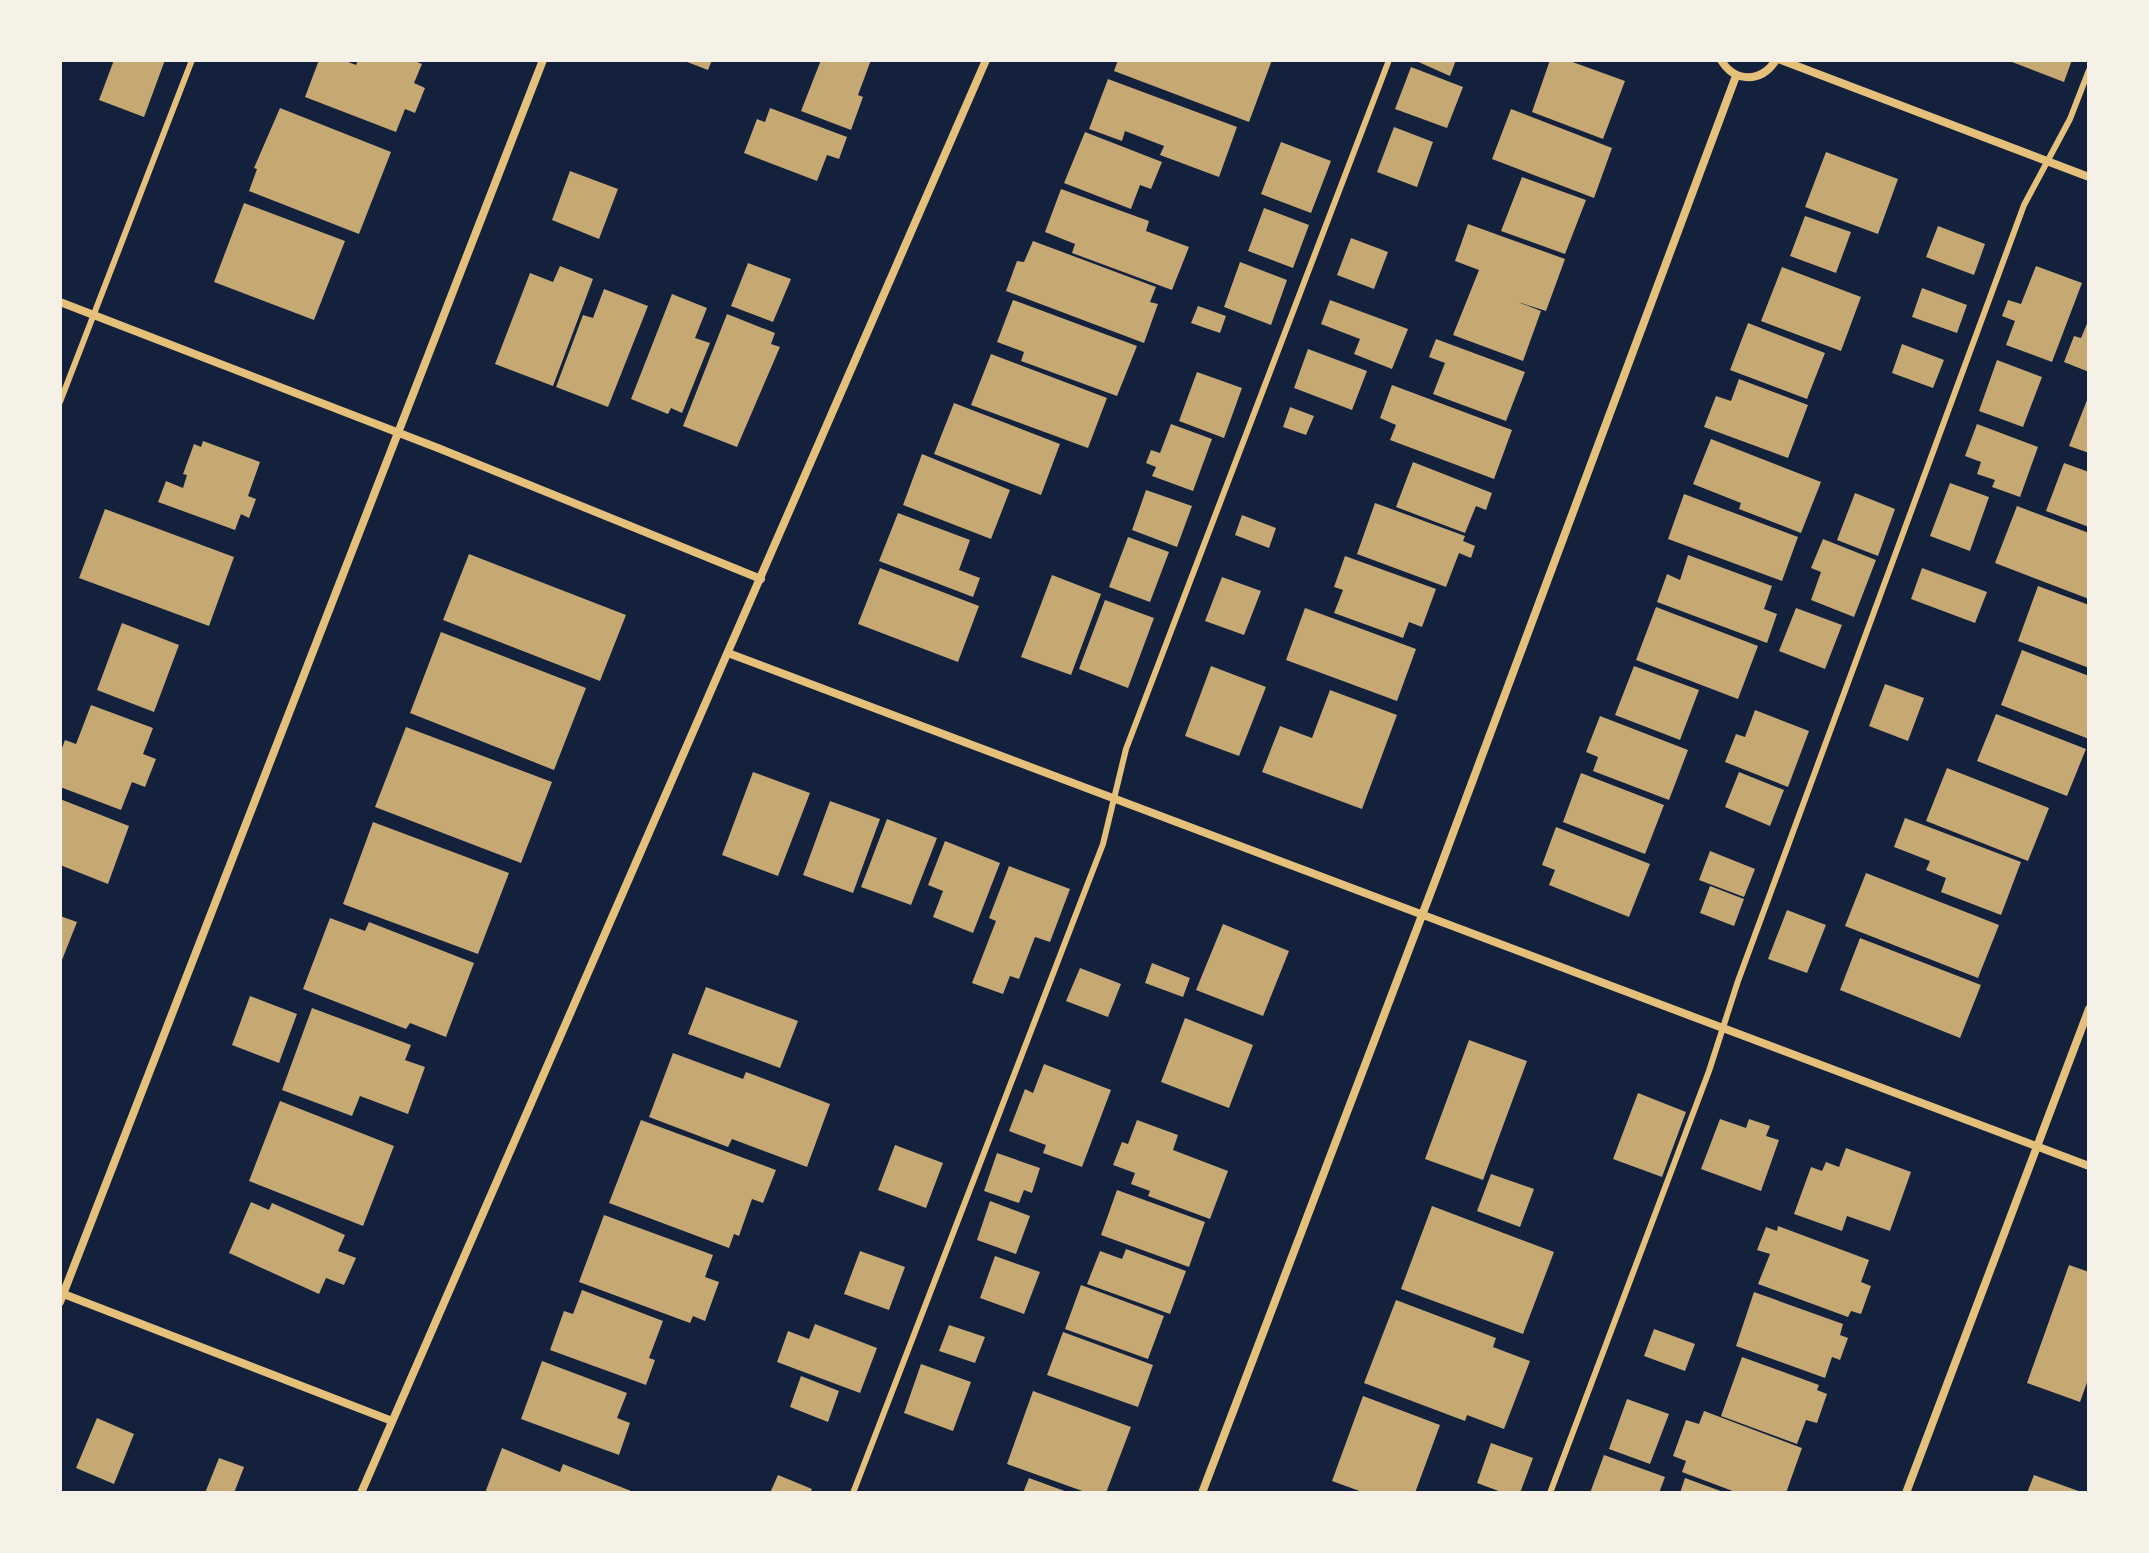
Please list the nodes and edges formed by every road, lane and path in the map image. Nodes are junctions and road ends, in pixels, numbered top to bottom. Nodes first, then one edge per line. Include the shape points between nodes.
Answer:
1 (192, 60) edge
2 (543, 60) edge
3 (986, 60) edge
4 (1389, 60) edge
5 (1721, 60) edge
6 (1778, 60) edge
7 (2089, 70) edge
8 (1736, 76) junction
9 (2048, 161) junction
10 (2089, 177) edge
11 (60, 302) edge
12 (94, 316) junction
13 (60, 402) edge
14 (396, 432) junction
15 (761, 579) junction
16 (728, 653) junction
17 (1115, 796) junction
18 (1423, 914) junction
19 (2089, 1009) edge
20 (1724, 1025) junction
21 (2037, 1147) junction
22 (2089, 1166) edge
23 (61, 1296) edge
24 (392, 1421) junction
25 (361, 1493) edge
26 (853, 1493) edge
27 (1202, 1493) edge
28 (1550, 1493) edge
29 (1906, 1493) edge

1 - 12 lane
2 - 14 street
3 - 15 street
4 - 17 lane via 1126,749
5 - 8 street
6 - 8 street via 1760,76
6 - 9 street
7 - 9 lane
8 - 18 street
9 - 10 street
9 - 20 lane via 2018,220
11 - 12 street
12 - 13 lane
12 - 14 street
14 - 15 street
14 - 23 street
15 - 16 street
16 - 17 street
16 - 24 street
17 - 18 street
17 - 26 lane via 1103,844
18 - 20 street
18 - 27 street
19 - 21 street
20 - 21 street
20 - 28 lane
21 - 22 street
21 - 29 street
23 - 24 street
24 - 25 street

